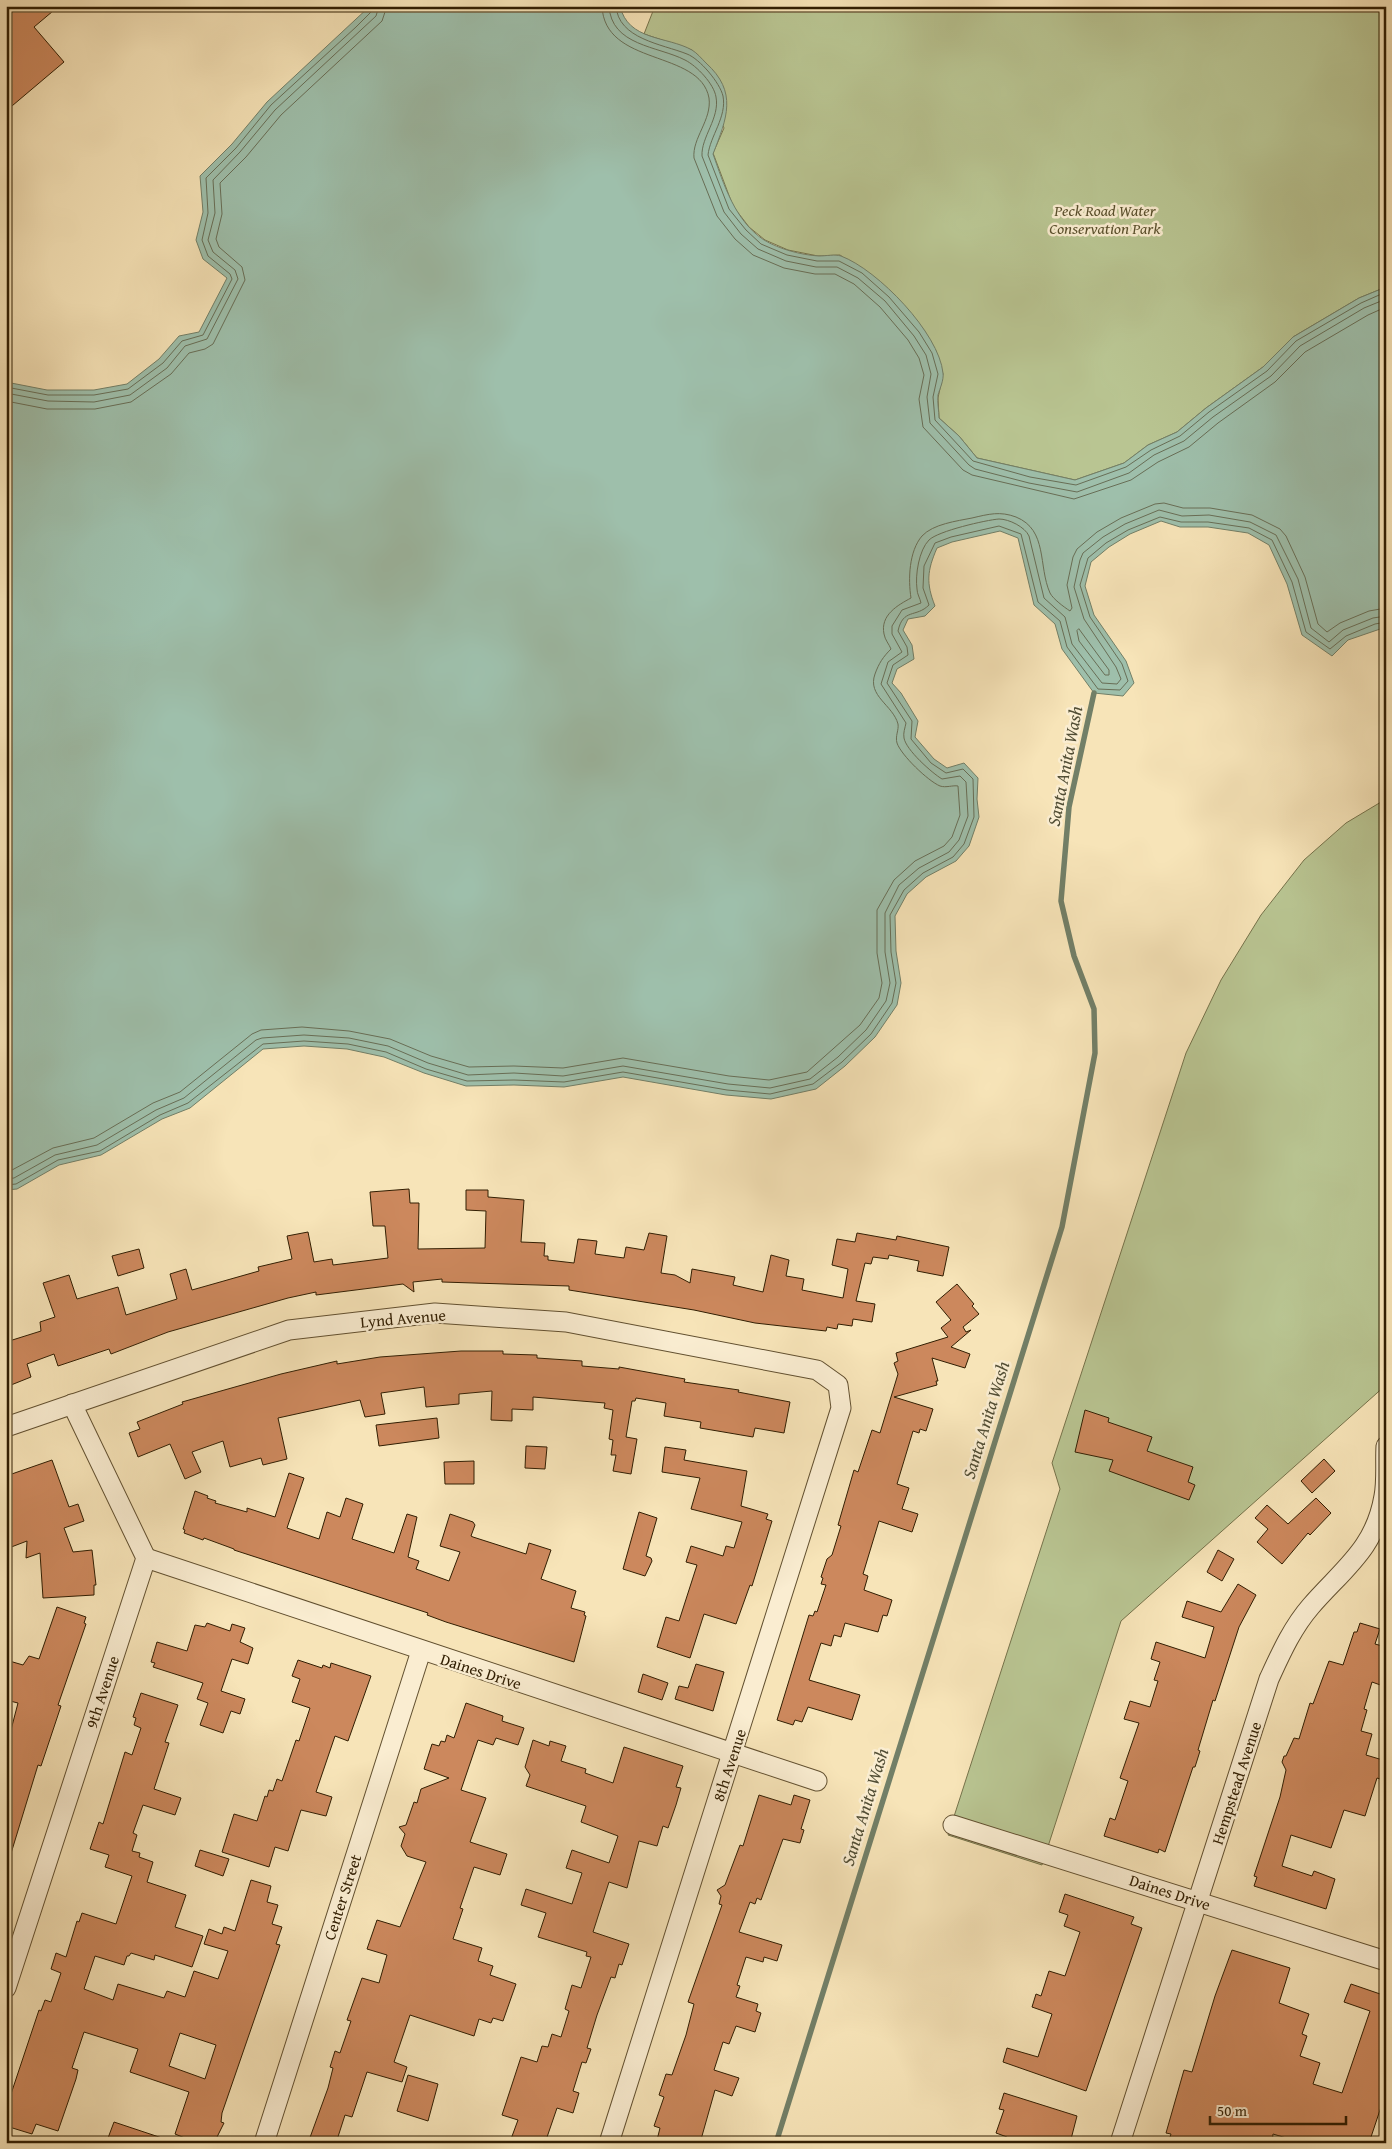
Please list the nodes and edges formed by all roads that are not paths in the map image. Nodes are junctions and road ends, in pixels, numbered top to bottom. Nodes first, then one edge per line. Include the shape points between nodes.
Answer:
1 (838, 1385) joint
2 (72, 1404) junction
3 (6, 1427) edge
4 (1386, 1446) edge
5 (146, 1558) junction
6 (421, 1651) junction
7 (733, 1754) junction
8 (817, 1781) dead end
9 (953, 1825) dead end
10 (1198, 1901) junction
11 (1386, 1961) edge
12 (6, 1988) edge
13 (264, 2143) edge
14 (609, 2143) edge
15 (1120, 2143) edge

1 - 2 street, Lynd Avenue via 817,1370 566,1322 434,1313 290,1330
1 - 7 street, 8th Avenue via 841,1408
2 - 3 street, Lynd Avenue
2 - 5 street
4 - 10 street, Hempstead Avenue via 1384,1496 1375,1525 1362,1552 1290,1632 1269,1679
5 - 6 street, Daines Drive
5 - 12 street, 9th Avenue
6 - 7 street, Daines Drive
6 - 13 street, Center Street
7 - 8 street, Daines Drive
7 - 14 street, 8th Avenue
9 - 10 street, Daines Drive
10 - 11 street, Daines Drive
10 - 15 street, Hempstead Avenue

